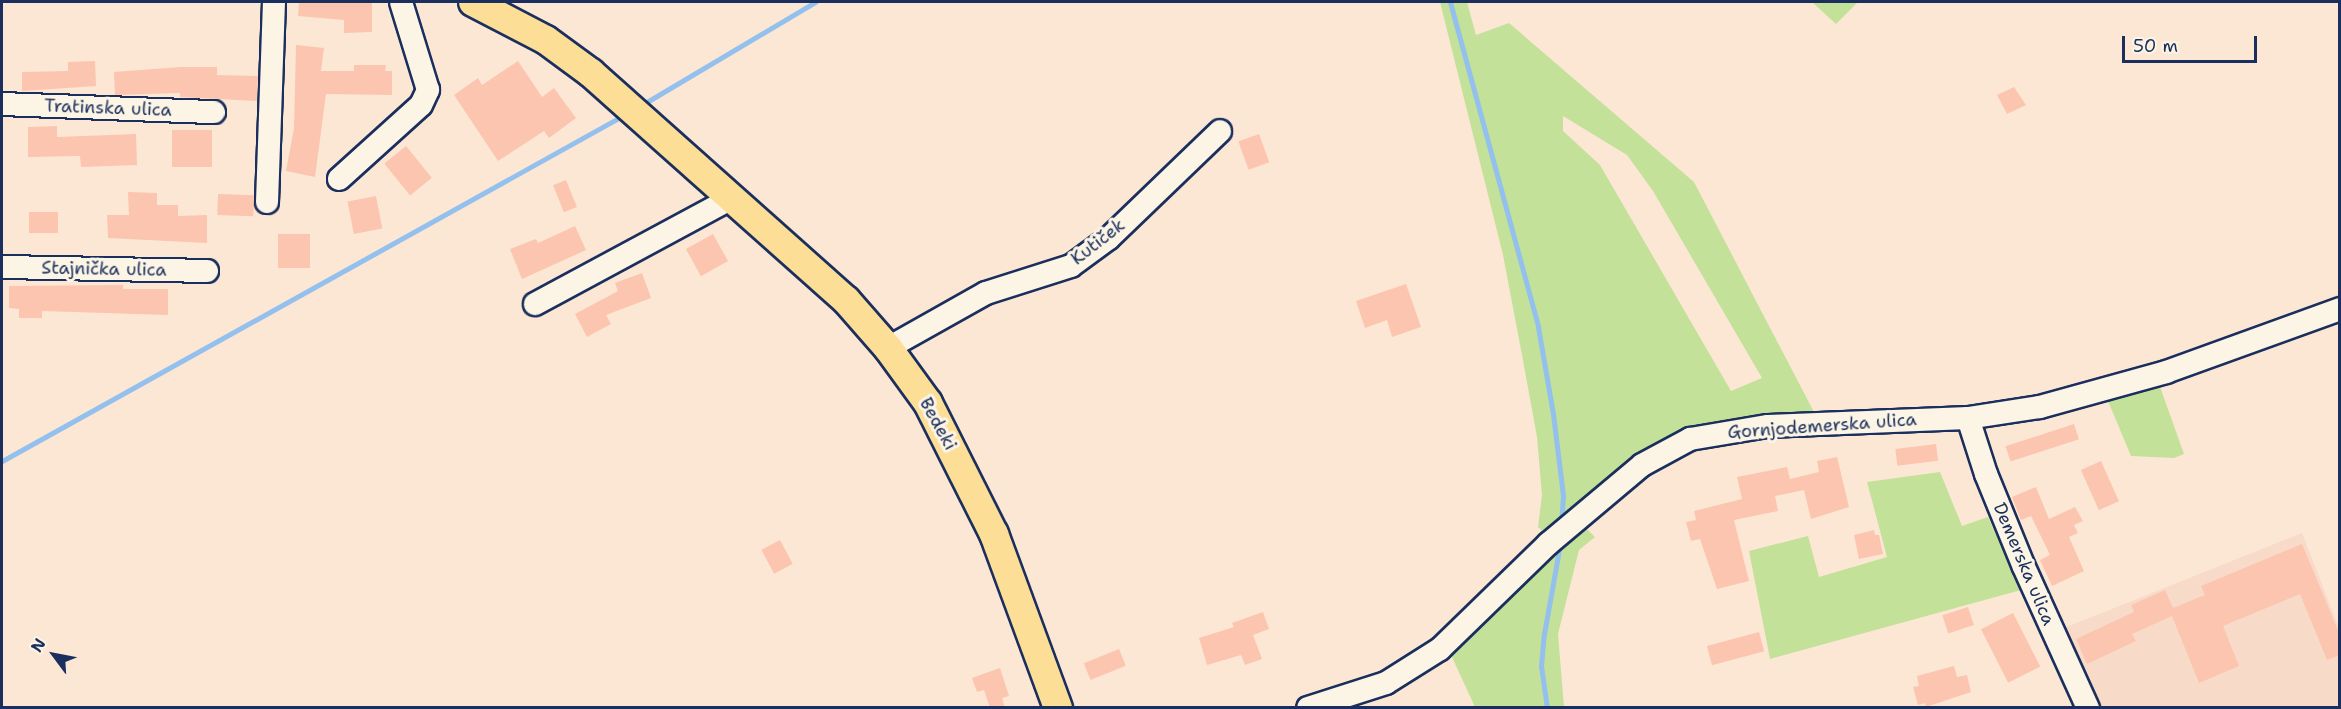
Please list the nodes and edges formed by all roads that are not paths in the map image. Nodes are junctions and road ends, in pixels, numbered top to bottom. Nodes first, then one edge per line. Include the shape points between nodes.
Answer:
1 (274, 2) edge
2 (401, 2) edge
3 (473, 2) edge
4 (2, 104) edge
5 (214, 112) dead end
6 (1220, 132) dead end
7 (339, 179) dead end
8 (732, 198) junction
9 (267, 202) dead end
10 (2, 267) edge
11 (207, 272) dead end
12 (535, 304) dead end
13 (2340, 309) edge
14 (888, 348) junction
15 (1968, 418) junction
16 (1059, 708) edge
17 (1308, 708) edge
18 (2088, 708) edge

1 - 9 street
2 - 7 street via 428,90 421,105
3 - 8 main road, Bedeki via 546,40 632,109
4 - 5 street, Tratinska ulica
6 - 14 street, Kutiček via 1109,238 1071,266 986,293
8 - 12 street
8 - 14 main road, Bedeki via 846,300
10 - 11 street, Stajnička ulica
13 - 15 street, Gornjodemerska ulica via 2103,390 2040,407
14 - 16 main road, Bedeki via 928,403 994,534
15 - 17 street, Gornjodemerska ulica via 1768,426 1690,439 1642,465 1548,544 1440,649 1410,670 1360,693
15 - 18 street, Demerska ulica via 2024,567

